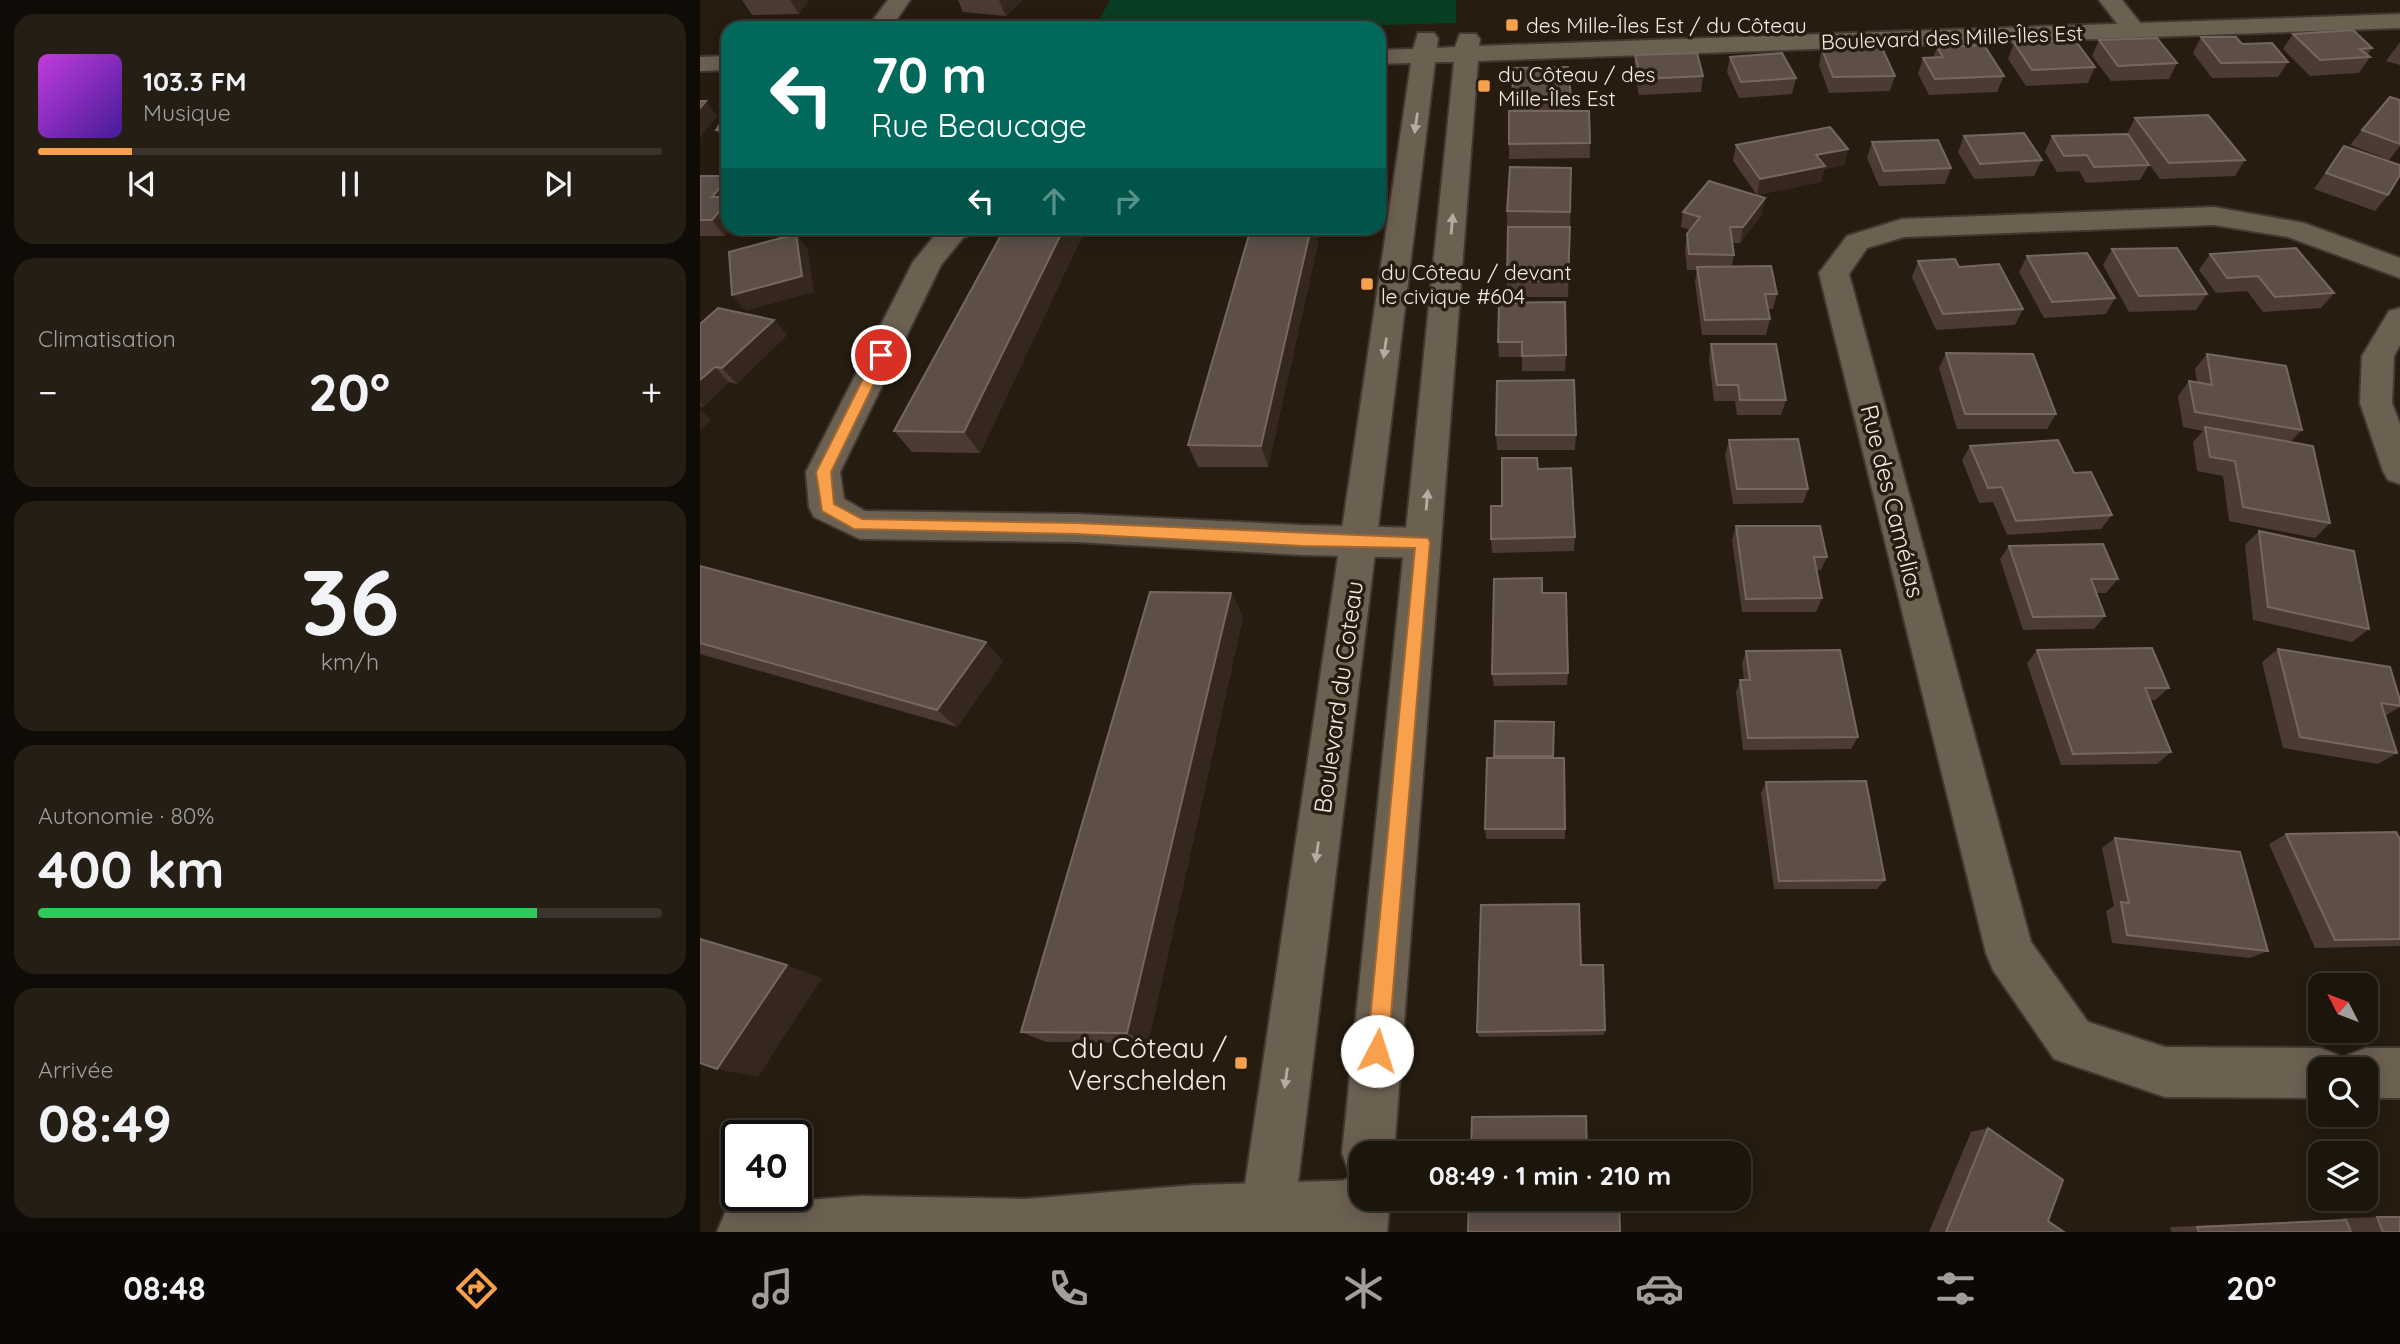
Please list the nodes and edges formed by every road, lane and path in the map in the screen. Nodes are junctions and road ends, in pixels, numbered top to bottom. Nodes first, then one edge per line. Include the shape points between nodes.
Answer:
1 (899, 0) edge
2 (2400, 6) edge
3 (2122, 15) edge
4 (884, 21) edge
5 (2400, 21) edge
6 (1386, 39) edge
7 (1425, 46) junction
8 (1467, 46) junction
9 (1386, 55) edge
10 (721, 63) edge
11 (700, 64) edge
12 (721, 79) edge
13 (700, 80) edge
14 (950, 235) edge
15 (2400, 269) edge
16 (2400, 318) edge
17 (2400, 471) edge
18 (1359, 542) junction
19 (1423, 542) junction
20 (2308, 1073) edge
21 (2378, 1073) edge
22 (2400, 1073) edge
23 (1369, 1141) edge
24 (1362, 1213) edge
25 (1267, 1221) edge
26 (744, 1232) edge

1 - 4 street
2 - 3 street, Boulevard des Mille-Îles Est
3 - 5 street, Boulevard des Mille-Îles Est
3 - 8 street, Boulevard des Mille-Îles Est
6 - 7 street, Boulevard des Mille-Îles Est
7 - 8 street, Boulevard des Mille-Îles Est
7 - 9 street, Boulevard des Mille-Îles Est
7 -> 18 street, Boulevard du Coteau
19 -> 8 street
10 - 11 street
12 - 13 street
14 - 18 street via 928,262 823,472 827,507 860,525 1076,528
15 - 20 street, Rue des Camélias via 2294,229 2214,216 1902,228 1857,242 1835,273 2010,953 2073,1041 2165,1072
16 - 17 street via 2378,356 2375,403
18 - 19 street
18 -> 25 street, Boulevard du Coteau
19 - 23 street
21 - 22 street
24 - 25 street
25 - 26 street via 1195,1212 1025,1227 861,1223

